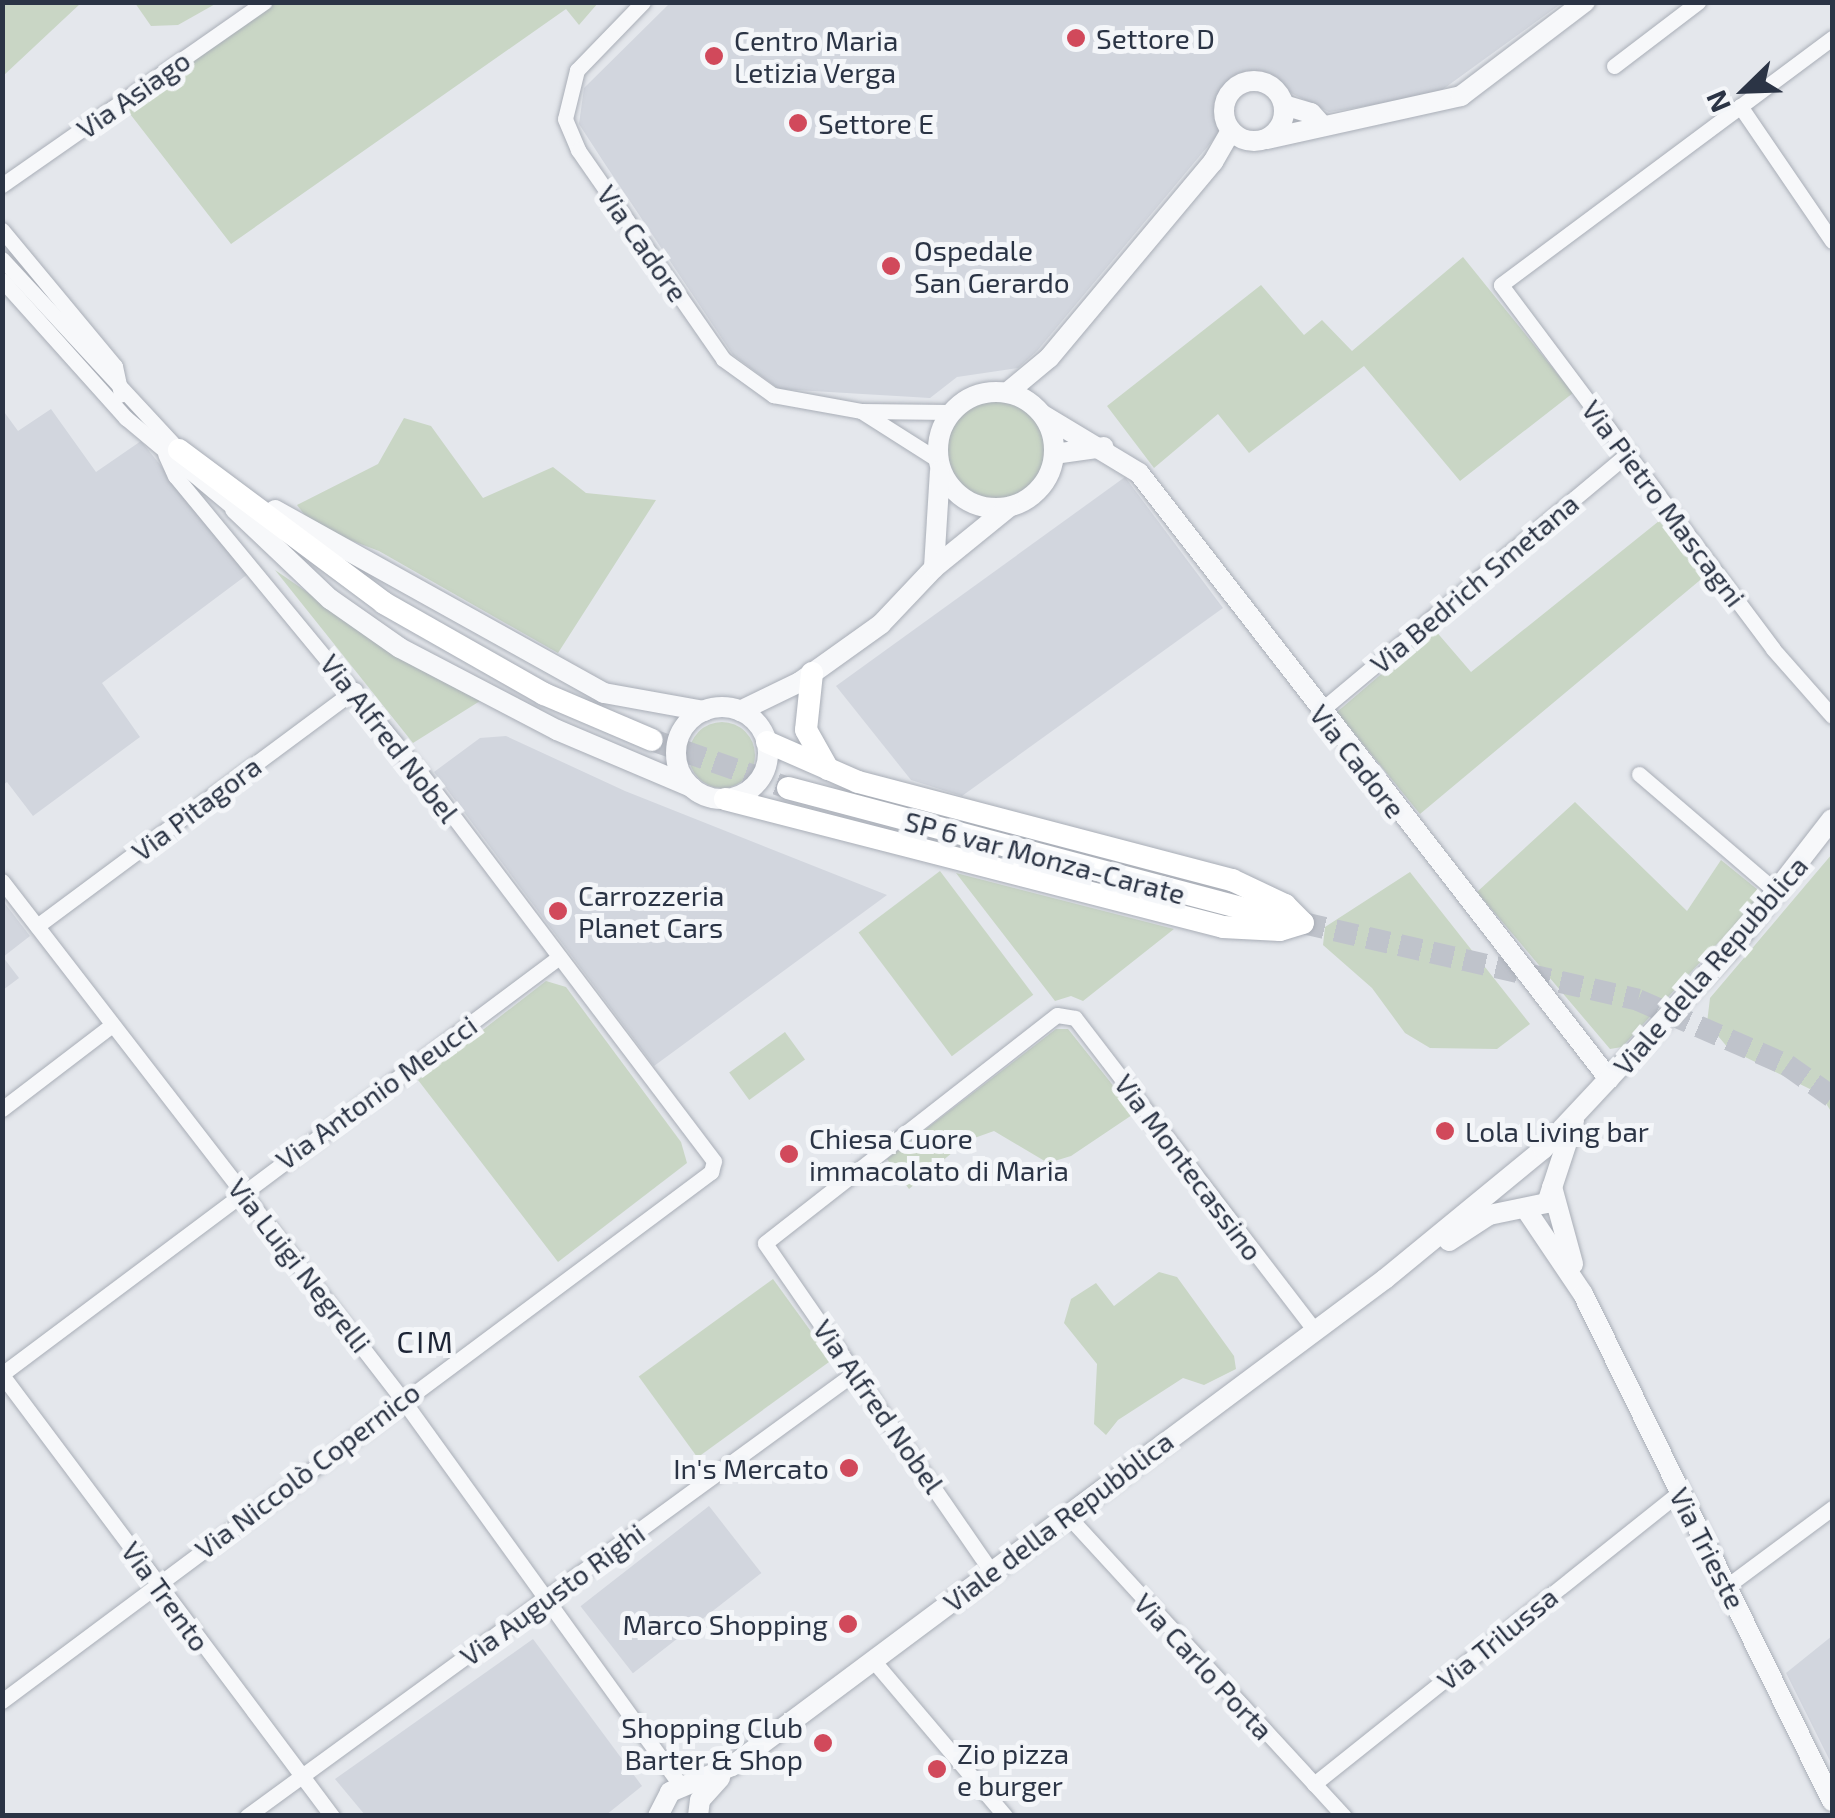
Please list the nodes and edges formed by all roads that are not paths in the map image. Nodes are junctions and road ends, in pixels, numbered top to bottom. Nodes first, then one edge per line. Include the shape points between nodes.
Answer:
1 (264, 2) edge
2 (643, 2) edge
3 (1585, 2) edge
4 (1698, 2) edge
5 (1832, 38) edge
6 (1614, 66) dead end
7 (1284, 106) junction
8 (1740, 106) junction
9 (1321, 124) junction
10 (1231, 130) junction
11 (1262, 140) junction
12 (1213, 162) junction
13 (2, 185) edge
14 (2, 230) edge
15 (1832, 241) edge
16 (2, 260) edge
17 (2, 280) edge
18 (46, 320) junction
19 (1049, 358) junction
20 (1008, 392) junction
21 (121, 394) junction
22 (861, 411) junction
23 (1039, 411) junction
24 (950, 412) junction
25 (1104, 447) junction
26 (172, 452) junction
27 (1054, 454) junction
28 (1629, 454) junction
29 (939, 464) junction
30 (1009, 507) junction
31 (236, 509) junction
32 (934, 568) junction
33 (336, 572) junction
34 (806, 677) junction
35 (355, 690) junction
36 (740, 710) junction
37 (704, 711) junction
38 (1319, 712) junction
39 (1832, 716) edge
40 (766, 738) junction
41 (652, 740) tunnel mouth
42 (828, 770) junction
43 (1639, 774) dead end
44 (691, 786) junction
45 (788, 788) tunnel mouth
46 (725, 799) junction
47 (1832, 818) edge
48 (2, 882) edge
49 (1778, 893) junction
50 (1302, 923) junction
51 (37, 926) junction
52 (559, 958) junction
53 (1057, 1015) joint
54 (112, 1026) junction
55 (1609, 1079) junction
56 (1583, 1107) junction
57 (2, 1108) edge
58 (712, 1172) joint
59 (1515, 1172) junction
60 (1552, 1190) junction
61 (243, 1191) junction
62 (1523, 1210) junction
63 (1385, 1278) junction
64 (1583, 1294) junction
65 (1315, 1331) junction
66 (857, 1372) junction
67 (2, 1374) edge
68 (402, 1399) junction
69 (1680, 1492) junction
70 (1832, 1508) edge
71 (1067, 1514) junction
72 (991, 1570) junction
73 (156, 1583) junction
74 (1727, 1586) junction
75 (545, 1599) junction
76 (872, 1659) junction
77 (2, 1702) edge
78 (298, 1777) junction
79 (1314, 1784) junction
80 (1832, 1801) edge
81 (683, 1805) edge
82 (247, 1816) edge
83 (332, 1816) edge
84 (1005, 1816) edge
85 (1344, 1816) edge

1 - 13 street, Via Asiago
2 - 22 street, Via Cadore via 577,70 565,119 578,150 723,360 773,394
3 - 9 street via 1461,96 1424,110
4 - 6 street
5 - 8 street
7 - 9 street via 1312,112
7 - 10 street via 1264,83 1239,86 1224,108
7 - 11 street via 1281,125
8 - 15 street
8 - 28 street, Via Pietro Mascagni via 1500,285
9 - 11 street
10 - 11 street
10 - 12 street
11 - 12 street
12 - 19 street
14 - 21 street, Via Alfred Nobel via 116,366
16 - 18 street
17 - 18 street
18 - 21 street, Via Alfred Nobel
18 - 26 street, Via Alfred Nobel
19 - 20 street
19 - 23 street
20 - 23 street, Via Cadore
20 - 24 street, Via Cadore via 976,394
21 - 26 street, Via Alfred Nobel
22 - 24 street, Via Cadore
22 - 29 street, Via Cadore
23 - 25 street, Via Cadore
23 - 27 street
24 - 29 street via 939,434
25 - 27 street
25 - 38 street, Via Cadore via 1139,473
26 - 31 street
26 - 33 main road
26 - 35 street, Via Alfred Nobel via 253,572
26 - 37 street via 580,682 622,699
27 - 30 street via 1040,488
28 - 38 street, Via Bedrich Smetana
28 - 39 street, Via Pietro Mascagni via 1773,649
29 - 30 street, Via Cadore via 967,501
29 - 32 street
30 - 32 street
31 - 33 main road
31 - 44 street via 330,598 400,648 557,730
32 - 34 street via 905,604
33 - 41 main road via 544,694
34 - 36 street
34 - 40 street
34 - 42 main road via 806,730
35 - 51 street, Via Pitagora
35 - 52 street, Via Alfred Nobel
36 - 37 street
36 - 40 street
37 - 44 street via 686,725 677,745 679,768
38 - 55 street, Via Cadore
40 - 42 main road
40 - 46 street via 767,765 756,785
42 - 50 main road via 1232,880 1285,905
43 - 49 street
44 - 46 street
45 - 50 main road, SP 6 var Monza-Carate
46 - 50 main road via 1223,927 1280,930
47 - 49 street, Viale della Repubblica
48 - 51 street, Via Luigi Negrelli
49 - 55 street, Viale della Repubblica
51 - 54 street, Via Luigi Negrelli
52 - 58 street, Via Alfred Nobel via 708,1151
52 - 61 street, Via Antonio Meucci
53 - 65 street, Via Montecassino via 1075,1018
53 - 66 street, Via Alfred Nobel via 765,1242
54 - 57 street
54 - 61 street, Via Luigi Negrelli
55 - 56 street, Viale della Repubblica
56 - 59 street, Viale della Repubblica
56 - 60 street, Viale della Repubblica
58 - 68 street, Via Niccolò Copernico
59 - 60 street via 1543,1170
59 - 62 street via 1508,1199
59 - 63 street, Viale della Repubblica
60 - 62 street, Viale della Repubblica via 1541,1208
60 - 64 street, Via Trieste
61 - 67 street, Via Antonio Meucci
61 - 68 street, Via Luigi Negrelli
62 - 63 street, Viale della Repubblica via 1482,1218
62 - 64 street, Via Trieste
63 - 65 street, Viale della Repubblica
64 - 69 street, Via Trieste
65 - 71 street, Viale della Repubblica
66 - 72 street, Via Alfred Nobel
66 - 75 street, Via Augusto Righi
67 - 73 street, Via Trento
68 - 73 street, Via Niccolò Copernico
68 - 75 street, Via Luigi Negrelli
69 - 74 street, Via Trieste
69 - 79 street, Via Trilussa
70 - 74 street
71 - 72 street, Viale della Repubblica
71 - 79 street, Via Carlo Porta
72 - 76 street, Viale della Repubblica
73 - 77 street, Via Niccolò Copernico
73 - 78 street, Via Trento
74 - 80 street, Via Trieste
75 - 78 street, Via Augusto Righi
75 - 81 street, Via Luigi Negrelli via 659,1752
76 - 81 street, Viale della Repubblica
76 - 84 street
78 - 82 street, Via Augusto Righi
78 - 83 street, Via Trento
79 - 85 street, Via Carlo Porta

